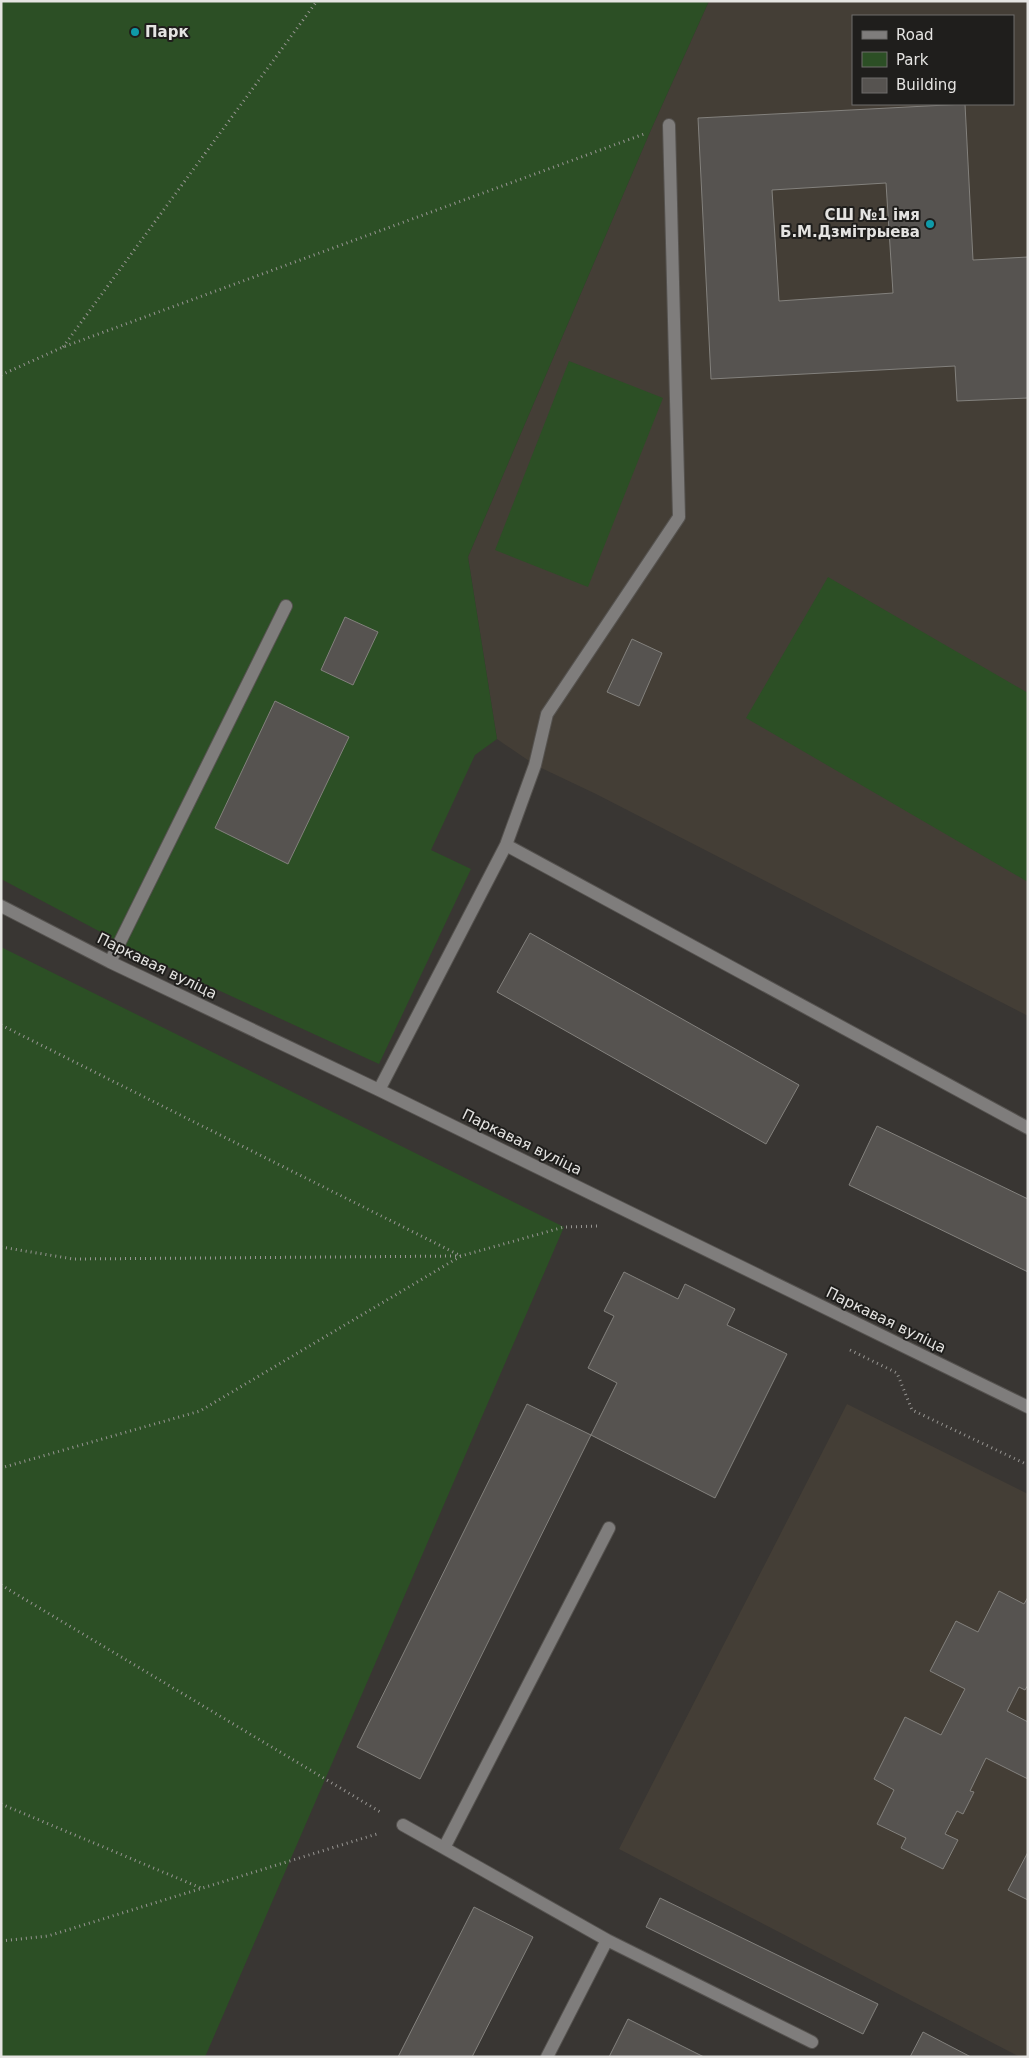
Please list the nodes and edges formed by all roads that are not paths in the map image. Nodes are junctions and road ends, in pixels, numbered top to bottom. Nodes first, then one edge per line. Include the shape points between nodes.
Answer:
1 (668, 126) road end
2 (286, 606) dead end
3 (506, 845) junction
4 (1, 906) edge
5 (110, 962) junction
6 (379, 1090) junction
7 (1028, 1128) edge
8 (1028, 1407) edge
9 (609, 1528) dead end
10 (403, 1825) road end
11 (444, 1848) junction
12 (607, 1940) junction
13 (812, 2042) dead end
14 (548, 2057) edge

1 - 3 street via 679,517 547,714 535,765
2 - 5 street
3 - 6 street
3 - 7 street
4 - 5 street, Паркавая вуліца
5 - 6 street, Паркавая вуліца
6 - 8 street, Паркавая вуліца
9 - 11 street
10 - 11 street
11 - 12 street
12 - 13 street
12 - 14 street

